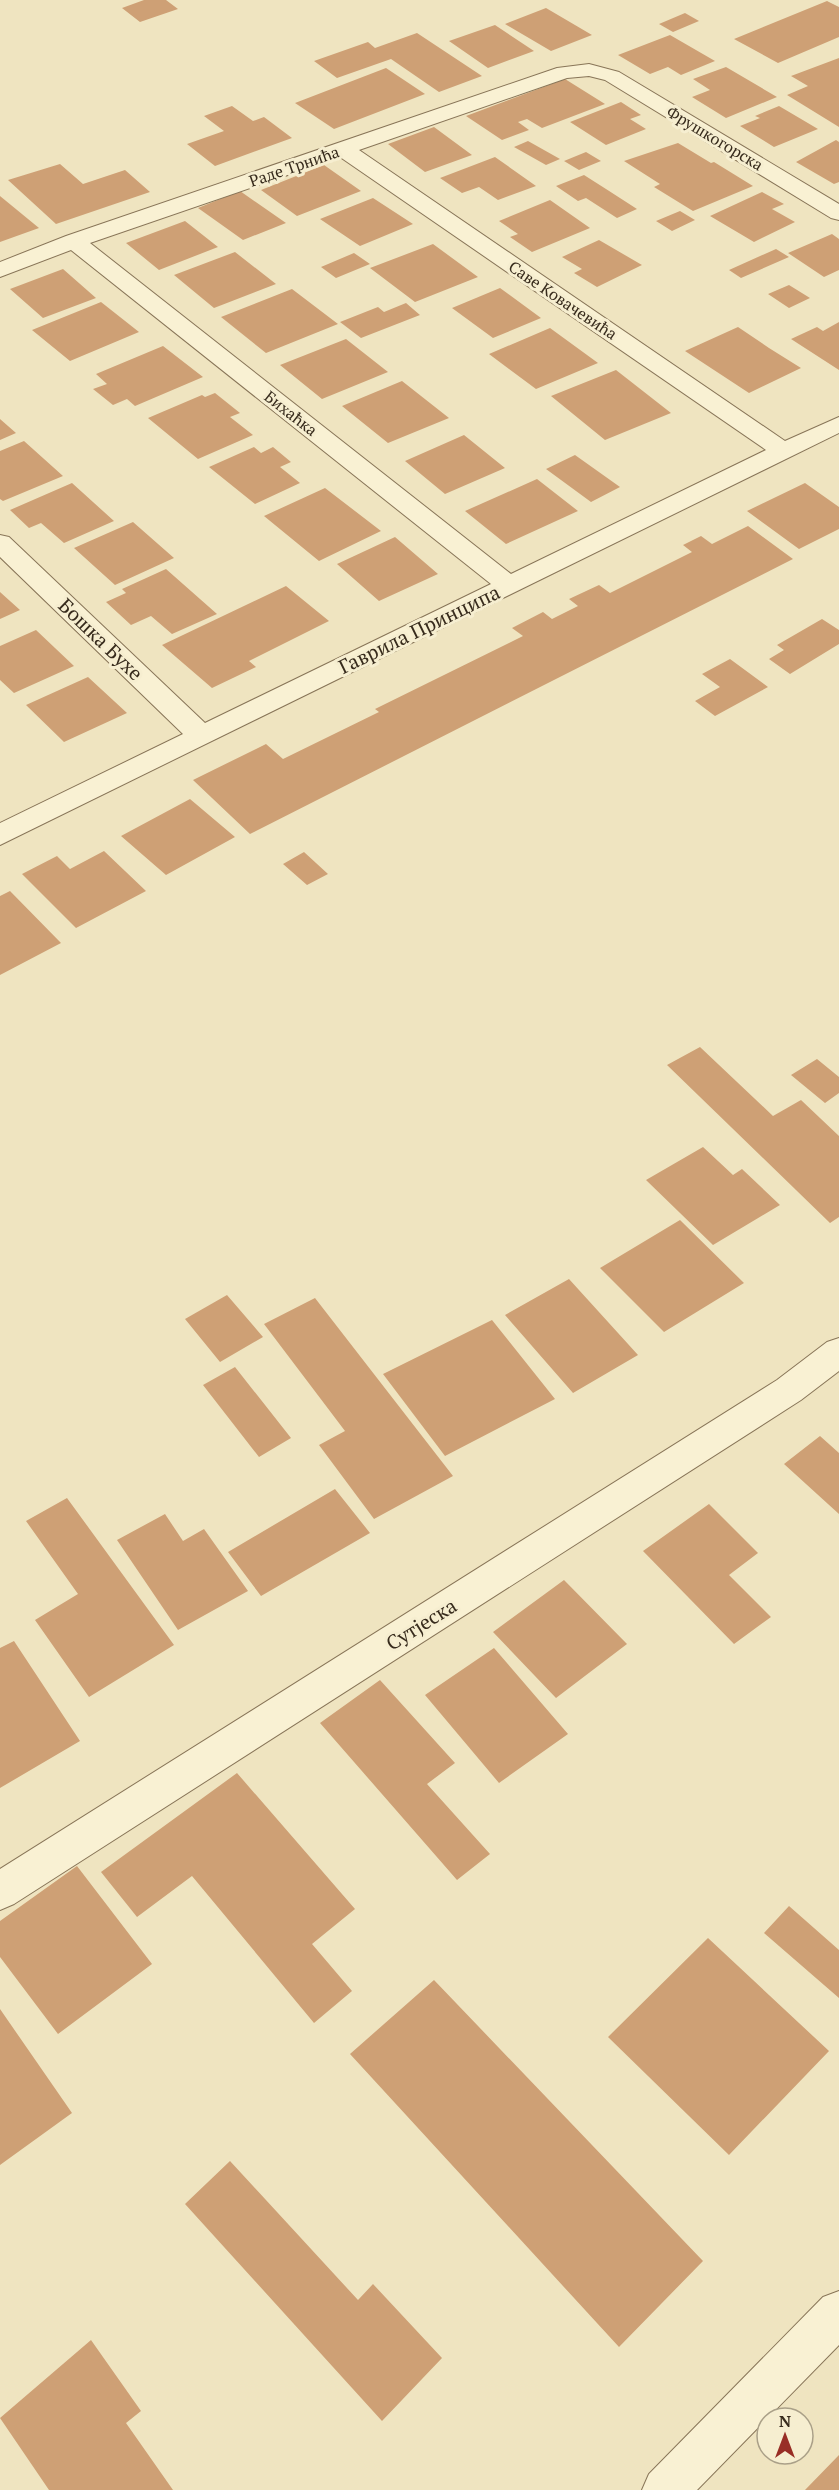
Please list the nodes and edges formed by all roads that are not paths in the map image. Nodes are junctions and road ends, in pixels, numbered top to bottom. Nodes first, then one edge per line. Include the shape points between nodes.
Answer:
1 (589, 70) joint
2 (344, 149) junction
3 (839, 213) edge
4 (74, 241) junction
5 (0, 270) edge
6 (839, 424) edge
7 (783, 451) junction
8 (0, 543) edge
9 (508, 585) junction
10 (201, 735) junction
11 (0, 835) edge
12 (839, 1352) edge
13 (0, 1892) edge
14 (839, 2313) edge
15 (666, 2490) edge

1 - 2 street, Раде Трнића via 564,72
1 - 3 street, Фрушкогорска via 612,76
2 - 4 street, Раде Трнића
2 - 7 street, Саве Ковачевића
4 - 5 street, Раде Трнића
4 - 9 street, Бихаћка
6 - 7 street, Гаврила Принципа
7 - 9 street, Гаврила Принципа
8 - 10 street, Бошка Бухе
9 - 10 street, Гаврила Принципа
10 - 11 street, Гаврила Принципа
12 - 13 street, Сутјеска via 789,1390
14 - 15 street

